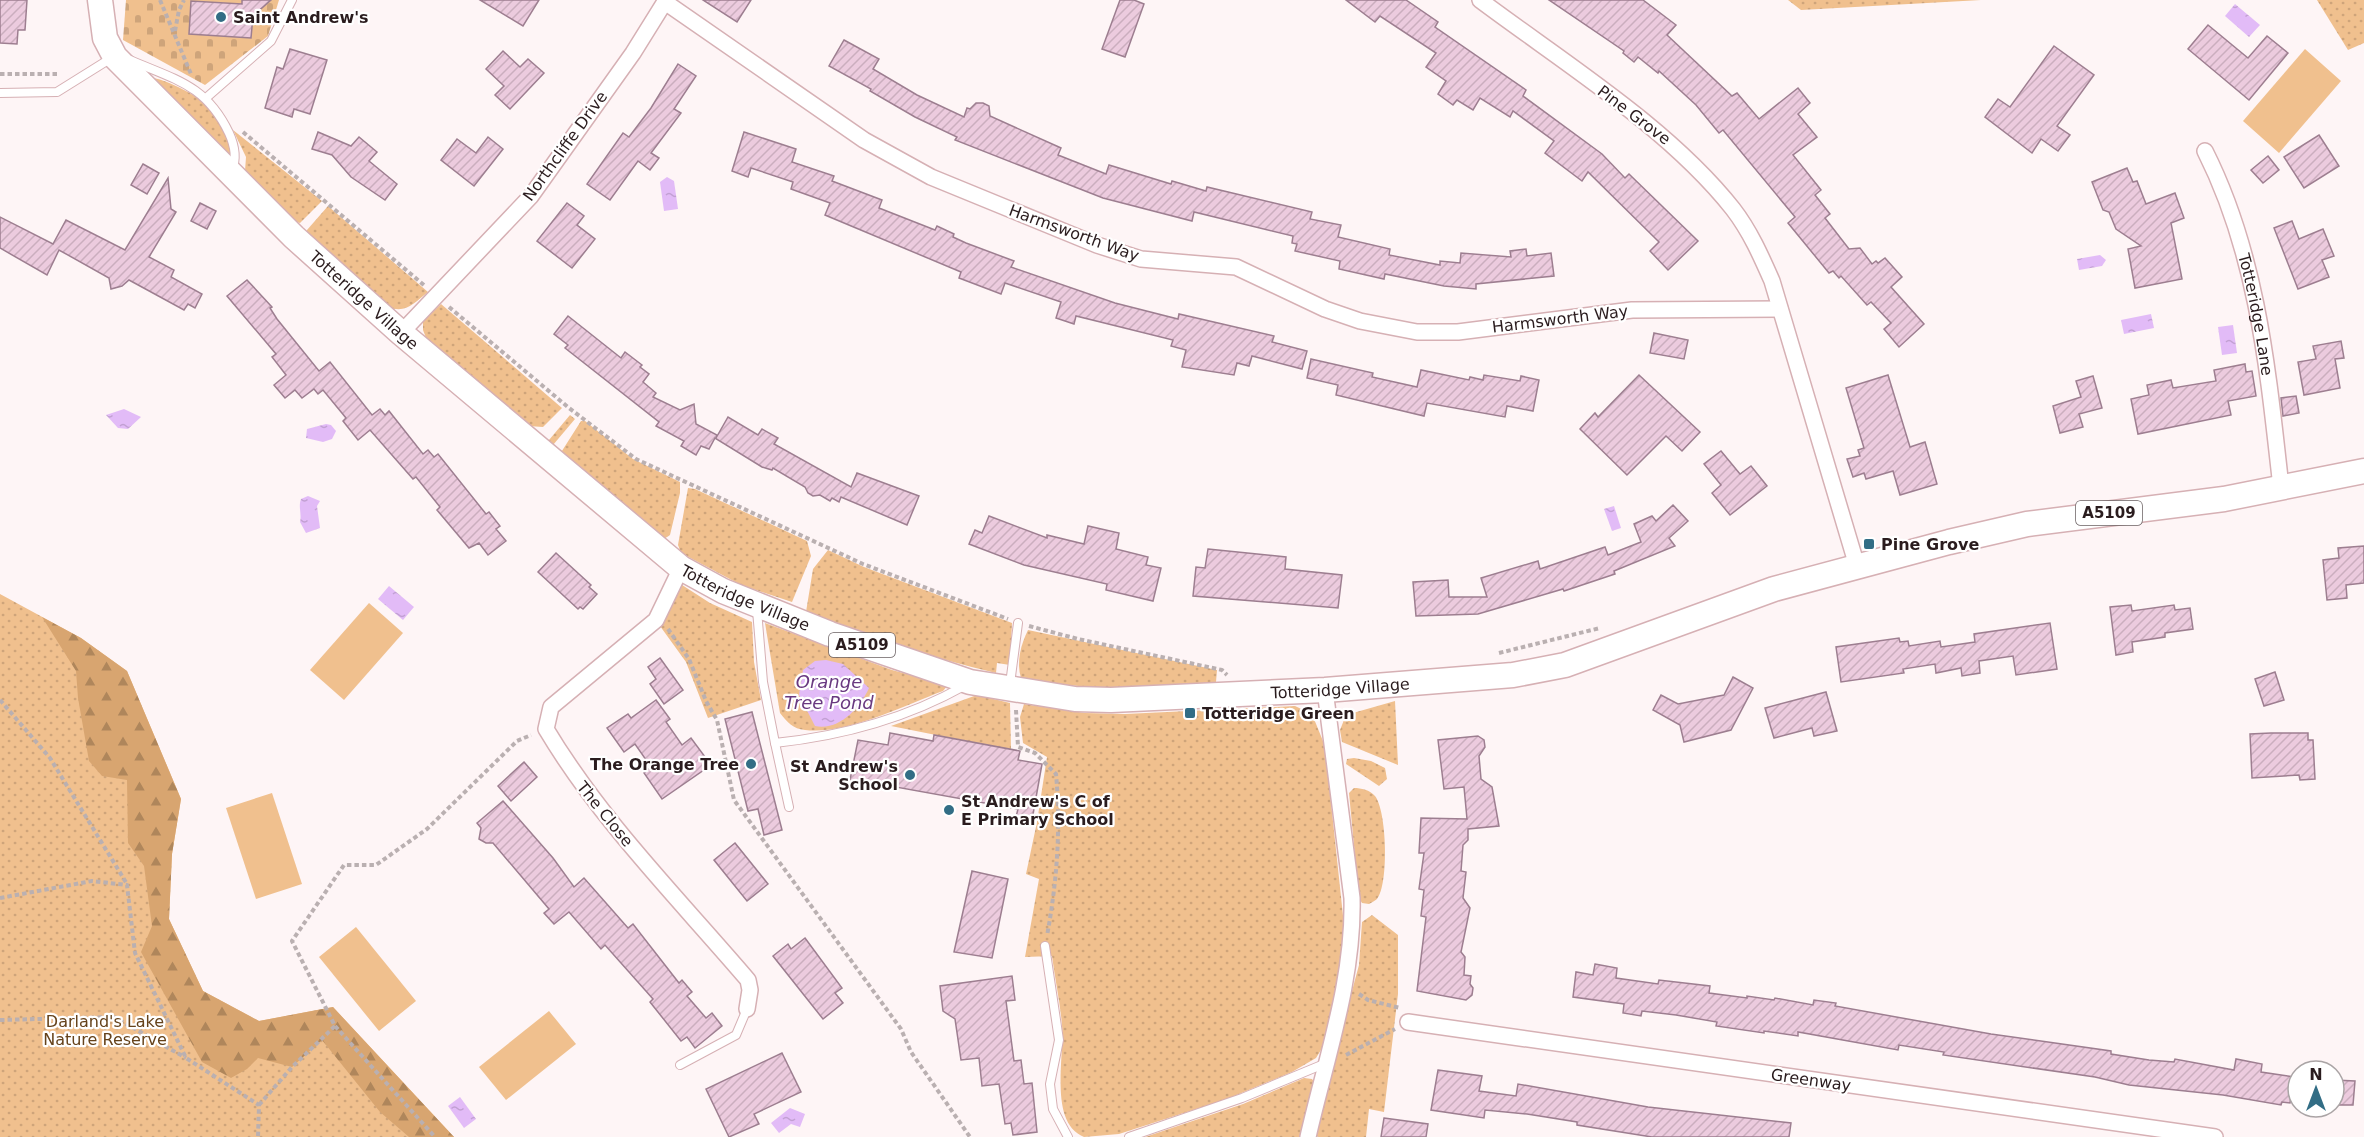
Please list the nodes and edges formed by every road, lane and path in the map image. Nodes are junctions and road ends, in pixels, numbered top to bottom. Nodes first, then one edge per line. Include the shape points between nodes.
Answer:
1 (100, 0) edge
2 (160, 0) edge
3 (184, 0) edge
4 (292, 0) edge
5 (1480, 0) edge
6 (666, 1) edge
7 (175, 32) junction
8 (112, 54) junction
9 (70, 69) dead end
10 (0, 74) edge
11 (189, 86) junction
12 (0, 93) edge
13 (206, 98) junction
14 (222, 120) junction
15 (2205, 151) dead end
16 (230, 174) junction
17 (436, 295) junction
18 (1780, 309) junction
19 (400, 333) junction
20 (2364, 471) edge
21 (2281, 487) junction
22 (1857, 566) junction
23 (681, 568) junction
24 (756, 604) junction
25 (659, 616) junction
26 (1018, 624) junction
27 (1602, 628) dead end
28 (1489, 656) dead end
29 (1230, 677) dead end
30 (970, 682) junction
31 (1004, 688) junction
32 (1325, 690) junction
33 (0, 700) edge
34 (546, 729) junction
35 (776, 743) junction
36 (789, 807) dead end
37 (127, 885) junction
38 (0, 898) edge
39 (1045, 946) joint
40 (1346, 986) junction
41 (747, 1009) joint
42 (0, 1020) edge
43 (1408, 1022) junction
44 (335, 1026) junction
45 (186, 1058) junction
46 (680, 1065) dead end
47 (1324, 1065) junction
48 (259, 1105) junction
49 (258, 1137) edge
50 (435, 1137) edge
51 (970, 1137) edge
52 (1068, 1137) edge
53 (1129, 1137) edge
54 (1308, 1137) edge
55 (2215, 1137) edge

1 - 8 main road, Totteridge Village / A5109 via 101,22
2 - 7 path
3 - 7 path
4 - 13 lane via 271,40
5 - 18 street, Pine Grove via 1681,151 1734,210 1757,246
6 - 17 street, Northcliffe Drive via 531,196
6 - 18 street, Harmsworth Way via 864,140 931,177 1141,259 1236,267 1360,321 1417,332 1458,332 1632,310
7 - 11 path via 193,81
8 - 11 lane
8 - 12 lane via 57,92
8 - 16 main road, Totteridge Village / A5109
9 - 10 path via 59,74
11 - 13 lane
13 - 14 lane
14 - 16 lane via 236,160
14 - 17 path via 233,123
15 - 21 street, Totteridge Lane via 2221,182 2250,269 2265,347
16 - 19 main road, Totteridge Village / A5109
17 - 19 street, Northcliffe Drive
17 - 26 path via 568,408 636,459 863,564
18 - 22 street, Pine Grove
19 - 23 main road, Totteridge Village / A5109
20 - 21 main road, A5109
21 - 22 main road, A5109 via 2224,500 2026,524
22 - 32 main road, Totteridge Village / A5109 via 1716,609 1565,665 1513,675
23 - 24 main road, Totteridge Village / A5109
23 - 25 street
24 - 30 main road, Totteridge Village / A5109
24 - 35 lane via 763,682
25 - 34 street via 551,707
25 - 51 path via 689,659 717,720 734,800 902,1029 911,1052
26 - 29 path via 1222,670
26 - 31 lane
27 - 28 path
30 - 31 main road, Totteridge Village / A5109
30 - 35 lane via 937,701 894,716 829,736
31 - 32 main road, Totteridge Village / A5109 via 1075,699 1111,700
31 - 39 path via 997,698 1016,702 1018,747 1035,753 1056,774 1060,819 1056,886
32 - 40 street via 1352,898 1353,933
33 - 37 path via 50,758
34 - 41 street, The Close via 570,770 621,835 747,980
34 - 44 path via 517,741 427,829 376,865 344,865 292,941
35 - 36 lane
37 - 38 path via 92,880
37 - 45 path via 135,953
39 - 52 lane via 1059,1040 1050,1084 1053,1109
40 - 43 path via 1368,1000 1409,1009
40 - 47 street
41 - 46 lane via 736,1035
42 - 45 path via 114,1017
43 - 47 path
43 - 55 street, Greenway
44 - 48 path
44 - 50 path
45 - 48 path
47 - 53 lane
47 - 54 street
48 - 49 path

